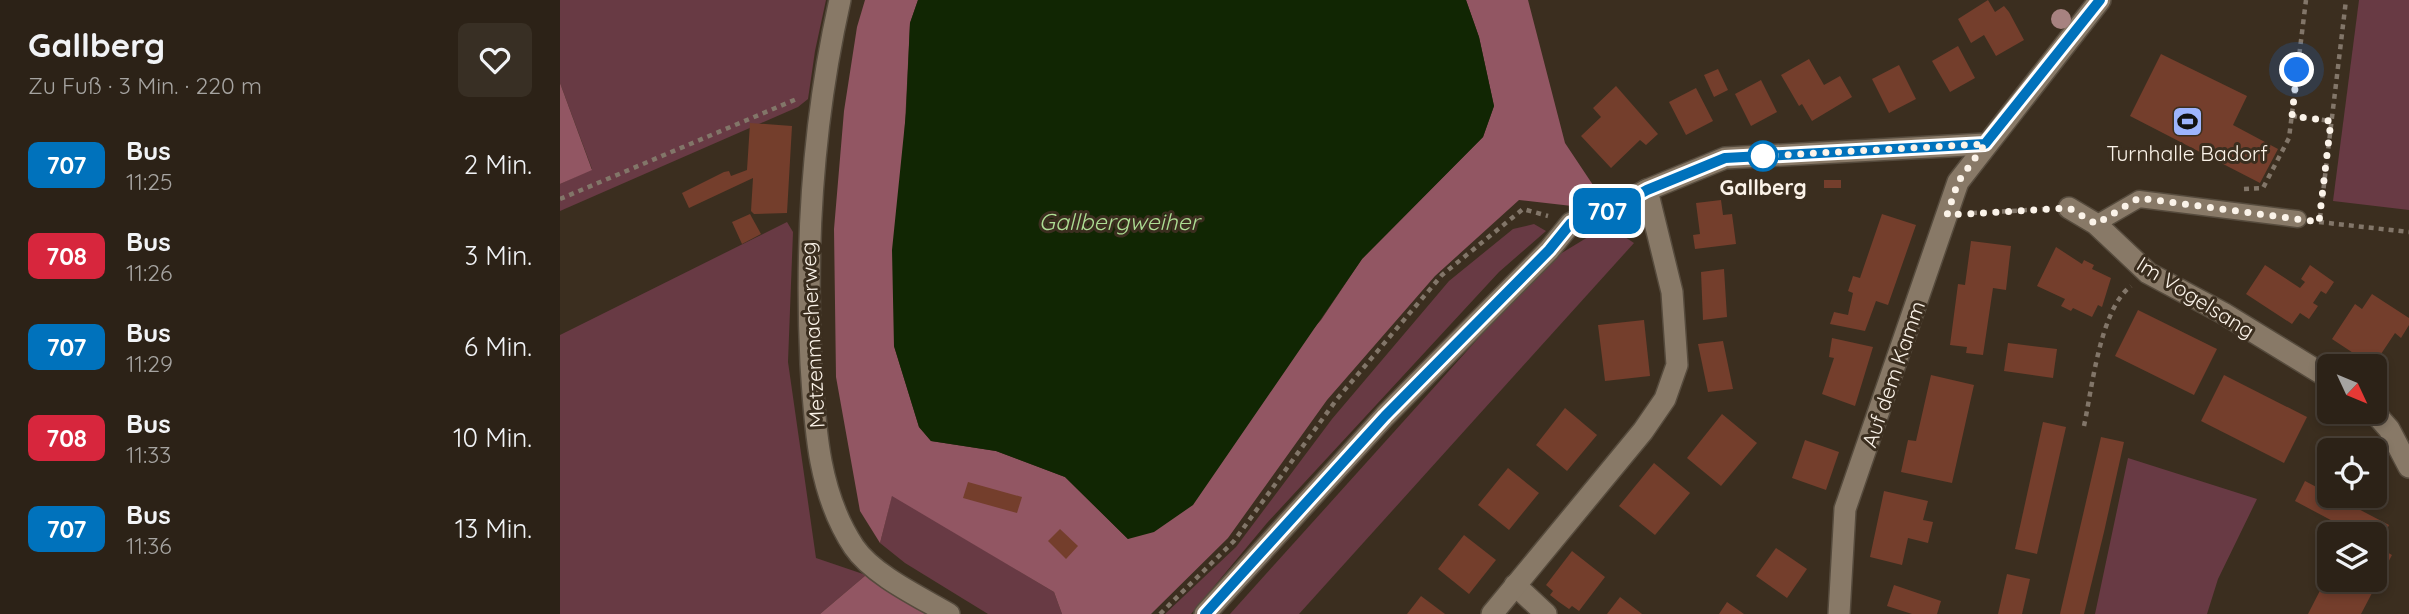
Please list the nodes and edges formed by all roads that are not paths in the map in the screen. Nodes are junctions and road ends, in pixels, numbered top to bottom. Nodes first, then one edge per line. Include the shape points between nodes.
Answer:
1 (840, 0) edge
2 (2100, 0) edge
3 (1985, 144) junction
4 (1647, 190) junction
5 (2069, 208) road end
6 (2298, 219) road end
7 (2096, 224) junction
8 (2317, 371) edge
9 (2385, 424) edge
10 (2409, 467) edge
11 (1515, 585) junction
12 (1835, 613) edge
13 (949, 614) edge
14 (1205, 614) edge
15 (1492, 614) edge
16 (1546, 614) edge

1 - 13 street, Metzenmacherweg via 822,88 808,229 808,313 819,457 835,514 856,550 893,581
2 - 3 street, Auf dem Kamm
3 - 4 street via 1725,158
3 - 12 street, Auf dem Kamm via 1958,182 1845,509
4 - 11 street via 1672,292 1677,365 1665,398 1643,431
4 - 14 street via 1603,214 1571,223 1385,416
5 - 7 street, Im Vogelsang
6 - 7 lane via 2139,198
7 - 8 street, Im Vogelsang via 2148,272
9 - 10 street
11 - 15 street
11 - 16 street

